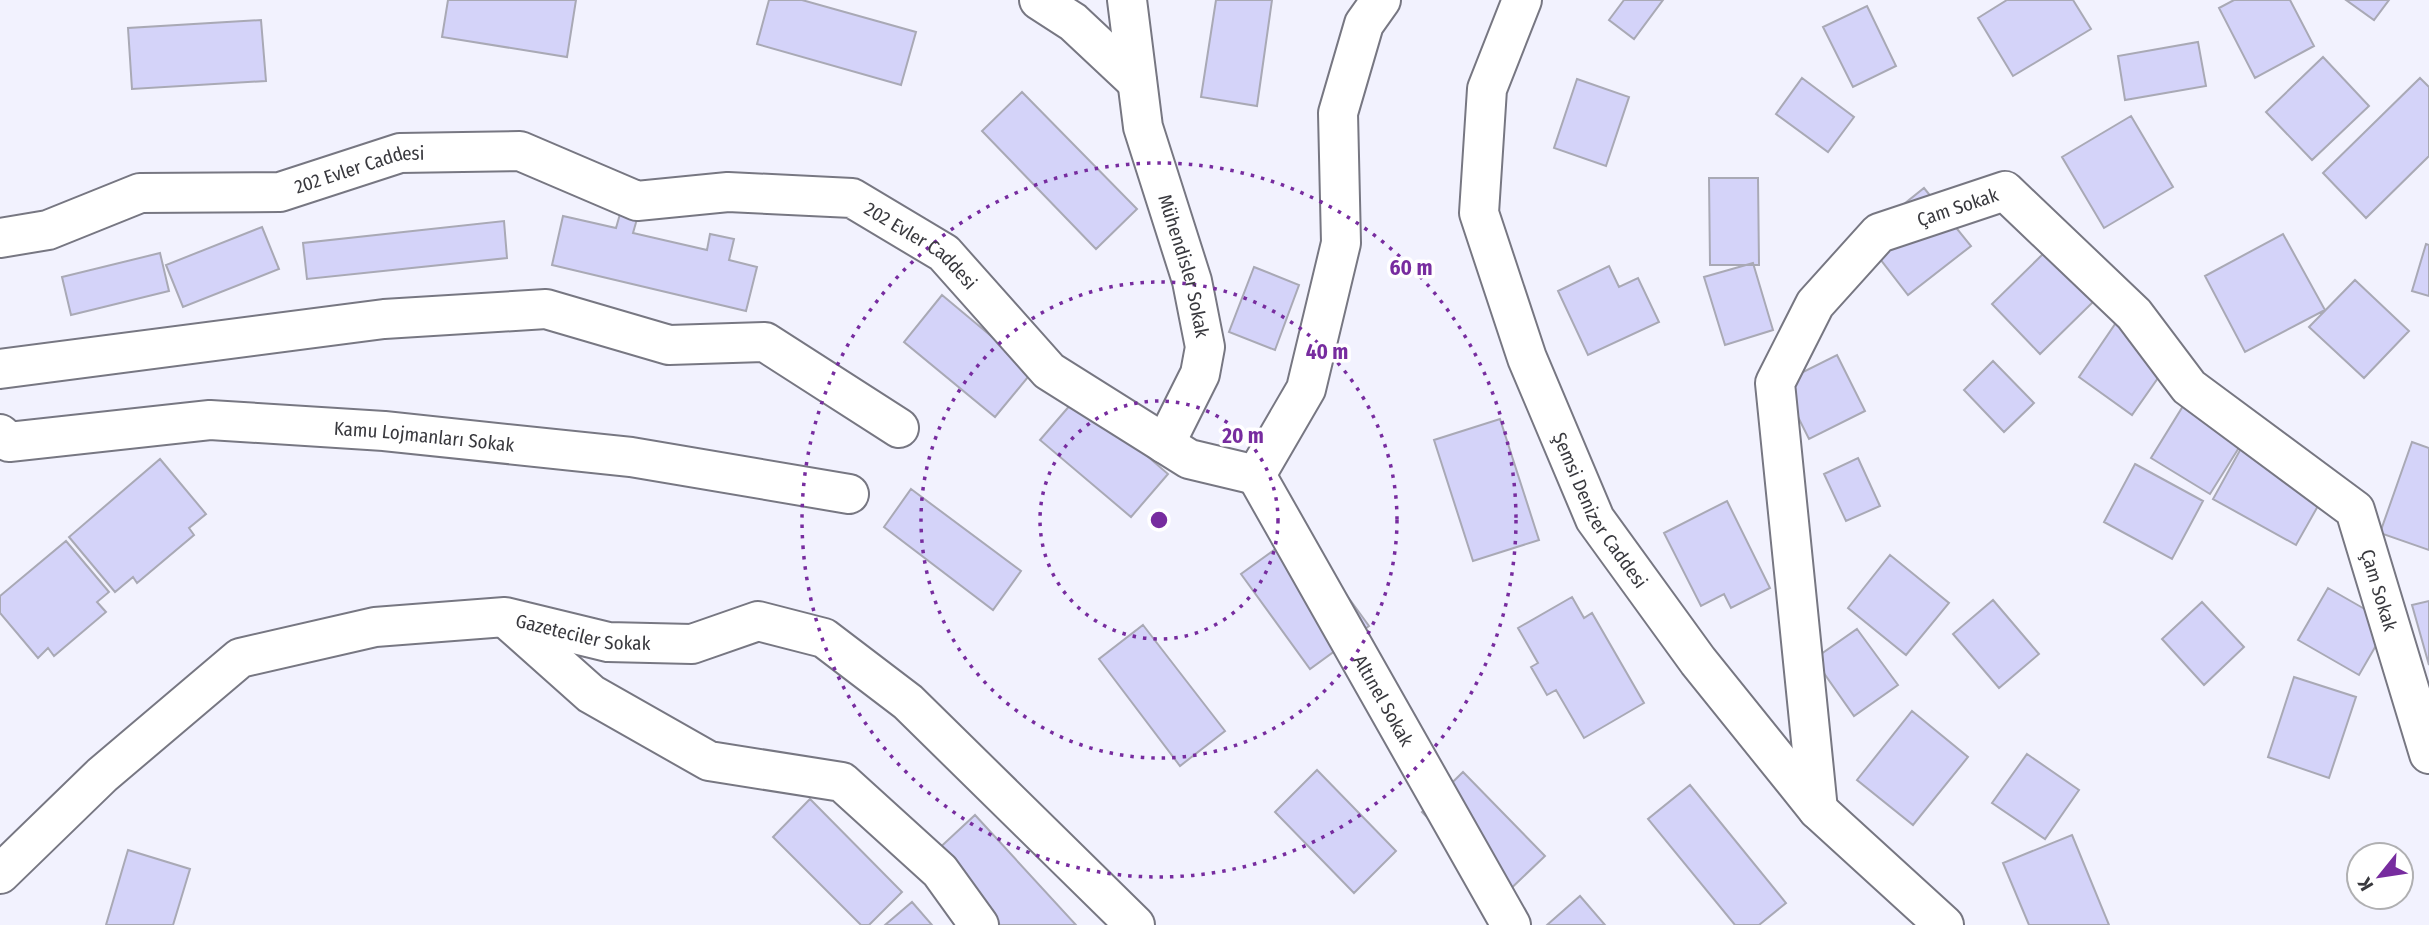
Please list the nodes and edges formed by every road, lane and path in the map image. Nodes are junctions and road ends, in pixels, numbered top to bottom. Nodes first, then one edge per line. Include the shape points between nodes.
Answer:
1 (1039, 0) edge
2 (1127, 0) edge
3 (1381, 0) edge
4 (1522, 0) edge
5 (1137, 82) junction
6 (0, 238) edge
7 (0, 369) edge
8 (899, 428) dead end
9 (0, 434) edge
10 (1165, 444) junction
11 (1256, 475) junction
12 (849, 494) dead end
13 (505, 617) junction
14 (2429, 754) edge
15 (1818, 810) junction
16 (0, 874) edge
17 (979, 925) edge
18 (1135, 925) edge
19 (1511, 925) edge
20 (1944, 925) edge

1 - 5 street via 1073,22
2 - 5 street, Mühendisler Sokak
3 - 11 street via 1364,24 1338,113 1341,243 1306,389
4 - 15 street, Şemsi Denizer Caddesi via 1487,89 1479,212 1527,358 1595,519 1698,661
5 - 10 street, Mühendisler Sokak via 1143,127 1192,281 1205,347 1200,374
6 - 10 street, 202 Evler Caddesi via 48,230 140,192 280,192 400,153 520,151 637,201 728,192 852,198 944,253 1049,371
7 - 8 street via 384,319 546,309 669,345 765,342
9 - 12 street, Kamu Lojmanları Sokak via 9,442 210,420 384,431 631,457
10 - 11 street, 202 Evler Caddesi via 1189,459
11 - 19 street, Altınel Sokak
13 - 16 street, Gazeteciler Sokak via 375,627 240,658 102,775
13 - 17 street via 591,694 709,761 842,782 940,871
13 - 18 street, Gazeteciler Sokak via 608,642 692,644 758,621 824,638 908,702
14 - 15 street, Çam Sokak via 2355,510 2189,387 2134,314 2005,191 1879,233 1815,304 1775,383
15 - 20 street, Şemsi Denizer Caddesi

